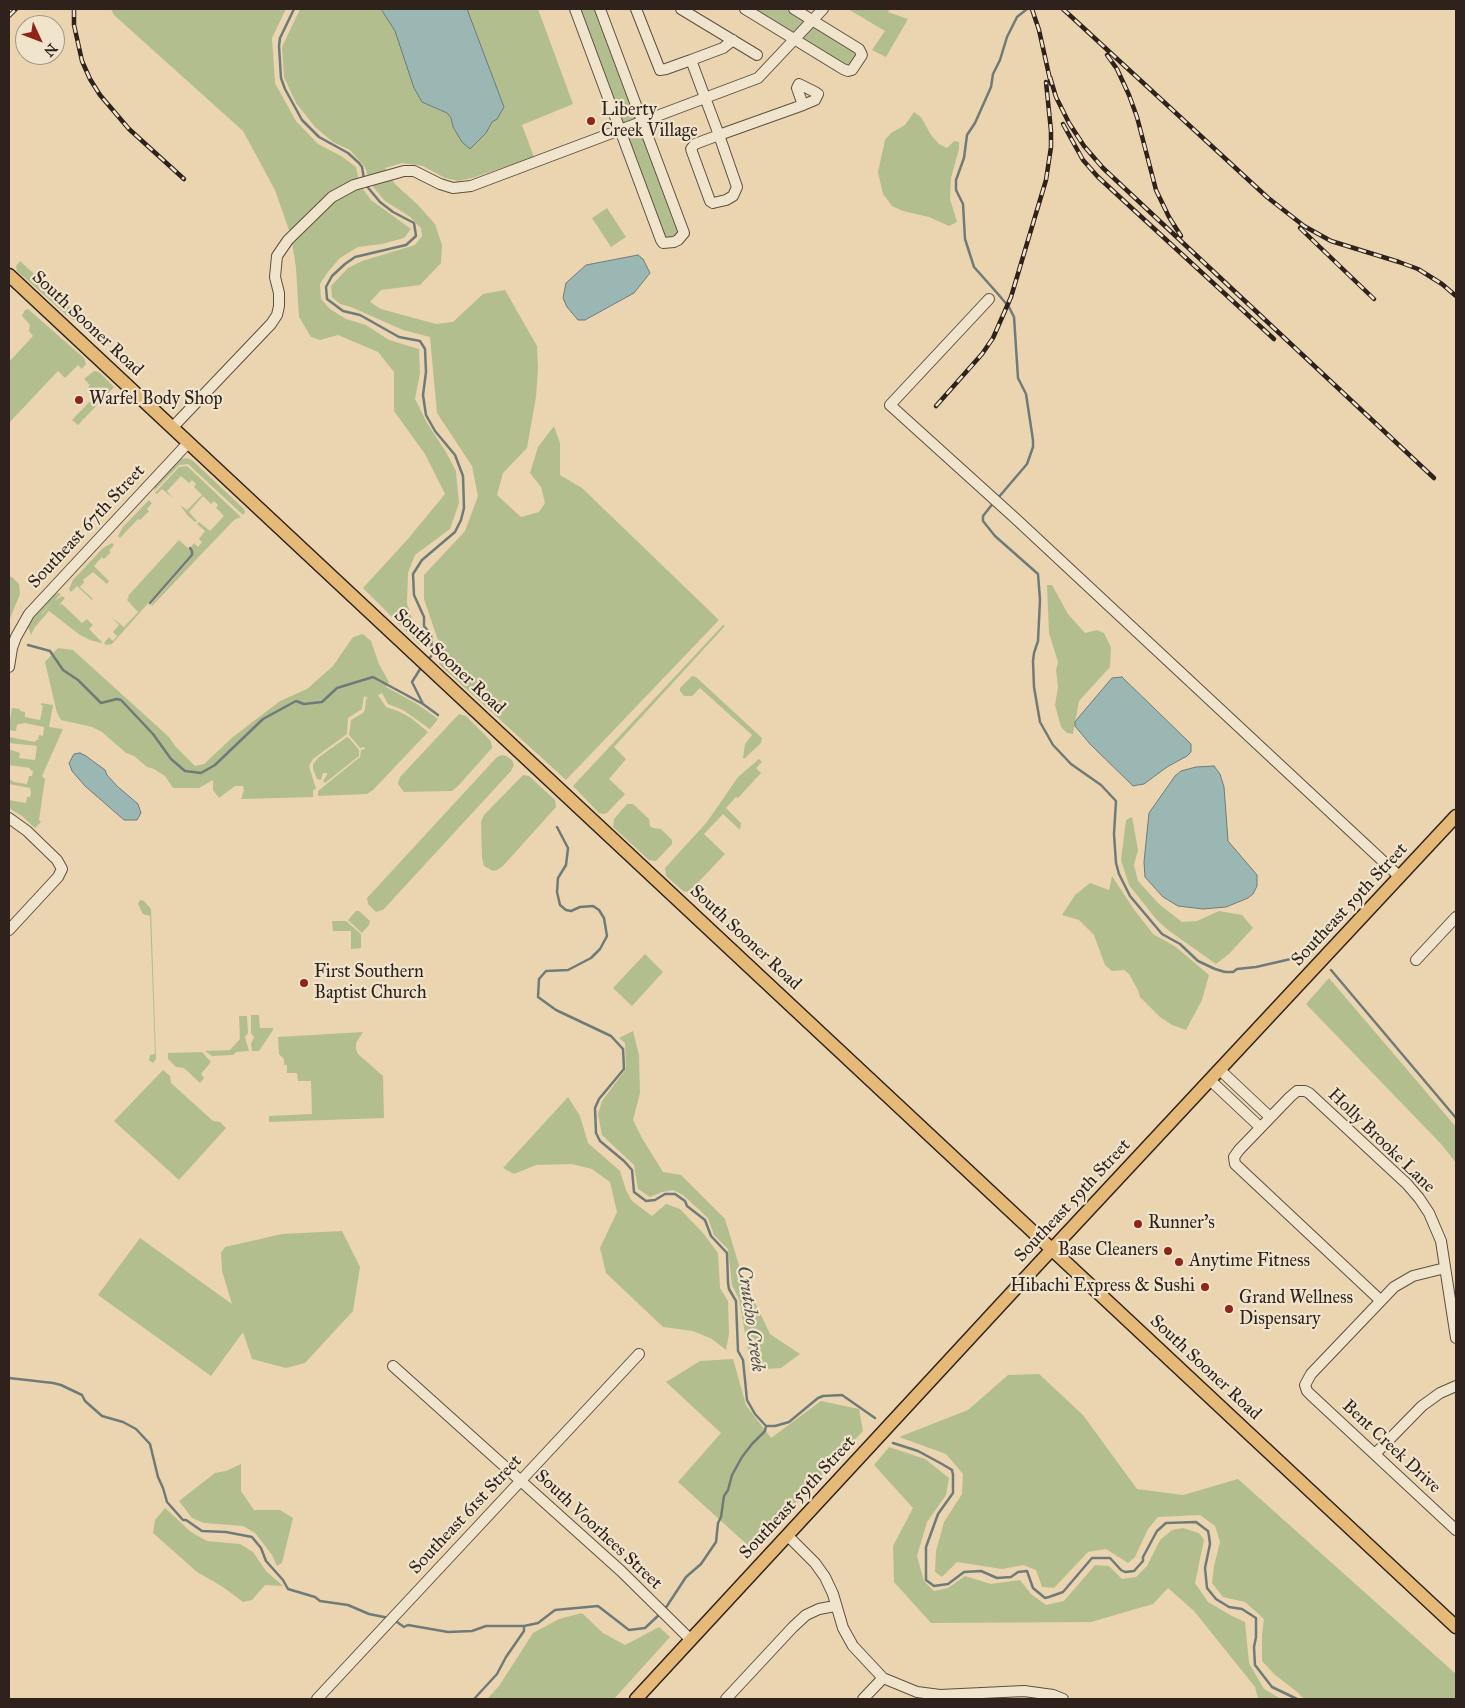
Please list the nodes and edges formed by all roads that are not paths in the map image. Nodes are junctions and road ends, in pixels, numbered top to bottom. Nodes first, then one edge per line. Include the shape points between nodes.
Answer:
1 (575, 9) edge
2 (600, 9) edge
3 (636, 9) edge
4 (681, 9) edge
5 (745, 9) edge
6 (794, 9) edge
7 (823, 9) edge
8 (813, 20) junction
9 (795, 39) junction
10 (733, 40) junction
11 (757, 55) dead end
12 (691, 60) junction
13 (706, 98) junction
14 (803, 106) dead end
15 (643, 122) junction
16 (619, 131) junction
17 (719, 135) junction
18 (9, 275) edge
19 (989, 300) dead end
20 (172, 428) junction
21 (188, 443) junction
22 (9, 667) edge
23 (1456, 816) edge
24 (9, 818) edge
25 (1400, 877) junction
26 (1456, 917) edge
27 (9, 930) edge
28 (1416, 960) dead end
29 (1220, 1070) junction
30 (1210, 1080) junction
31 (1270, 1117) junction
32 (1260, 1127) junction
33 (1052, 1249) junction
34 (1444, 1268) junction
35 (1380, 1300) junction
36 (1456, 1338) edge
37 (639, 1354) dead end
38 (393, 1366) dead end
39 (1456, 1386) edge
40 (1376, 1454) junction
41 (520, 1480) junction
42 (1456, 1530) edge
43 (787, 1535) junction
44 (835, 1606) junction
45 (1456, 1627) edge
46 (690, 1639) junction
47 (883, 1678) junction
48 (974, 1697) edge
49 (317, 1699) edge
50 (636, 1699) edge
51 (726, 1699) edge
52 (863, 1699) edge
53 (1063, 1699) edge

1 - 16 street
2 - 15 street
3 - 12 street via 660,70
4 - 10 street
5 - 9 street
6 - 8 street
7 - 8 street
8 - 9 street
8 - 9 street via 861,51 854,67 848,71 843,69
9 - 13 street via 758,78
10 - 11 street
10 - 12 street via 723,48
12 - 13 street
13 - 15 street
13 - 17 street
14 - 17 street
15 - 16 street
15 - 16 street via 684,233 674,242 660,240
16 - 20 street via 472,186 453,188 414,171 404,171 360,184 332,197 288,240 277,256 279,306 272,324
17 - 17 street via 695,144 691,149 713,202 733,196 737,188
18 - 20 main road, South Sooner Road
19 - 25 street via 890,405
20 - 21 main road, South Sooner Road
21 - 22 street, Southeast 67th Street via 29,614 16,637
21 - 33 main road, South Sooner Road
23 - 25 main road, Southeast 59th Street
24 - 27 street via 27,831 62,869
25 - 29 main road, Southeast 59th Street
26 - 28 street
29 - 30 main road, Southeast 59th Street
29 - 31 street
30 - 32 street
30 - 33 main road, Southeast 59th Street
31 - 32 street
31 - 34 street, Holly Brooke Lane via 1293,1094 1301,1090 1309,1093 1419,1198 1441,1241
32 - 35 street via 1236,1154 1237,1167
33 - 43 main road, Southeast 59th Street
33 - 45 main road, South Sooner Road
34 - 35 street via 1408,1278
34 - 36 street, Holly Brooke Lane
35 - 40 street, Bent Creek Drive via 1311,1374 1305,1385 1311,1395
37 - 41 street, Southeast 61st Street
38 - 41 street, South Voorhees Street
39 - 40 street via 1422,1406
40 - 42 street, Bent Creek Drive
41 - 46 street, South Voorhees Street via 621,1571
41 - 49 street, Southeast 61st Street
43 - 44 street via 826,1577
43 - 46 main road, Southeast 59th Street
44 - 47 street via 853,1646
44 - 51 street via 806,1615
46 - 50 main road, Southeast 59th Street
47 - 48 street via 917,1692
47 - 52 street
48 - 53 street via 1024,1691

